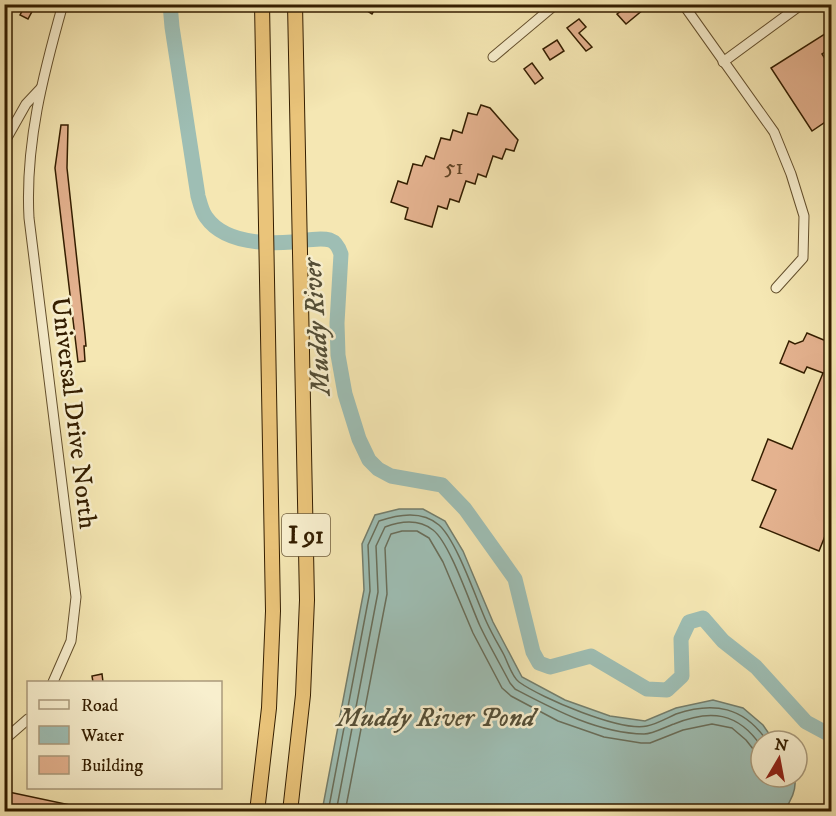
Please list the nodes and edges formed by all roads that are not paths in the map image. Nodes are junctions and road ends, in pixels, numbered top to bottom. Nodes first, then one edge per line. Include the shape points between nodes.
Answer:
1 (63, 4) edge
2 (262, 4) edge
3 (295, 4) edge
4 (556, 4) edge
5 (683, 4) edge
6 (802, 4) edge
7 (493, 57) dead end
8 (723, 62) junction
9 (41, 88) junction
10 (4, 143) edge
11 (776, 288) dead end
12 (53, 681) edge
13 (27, 720) edge
14 (4, 740) edge
15 (257, 812) edge
16 (290, 812) edge

1 - 9 street, Universal Drive North
2 - 15 highway, I 91 via 273,520 272,644
3 - 16 highway, I 91 via 306,636
4 - 7 street
5 - 8 street
6 - 8 street
8 - 11 street via 774,132 804,216 803,258
9 - 10 street via 26,104
9 - 12 street, Universal Drive North via 31,139 29,218 76,597 71,641
13 - 14 street

